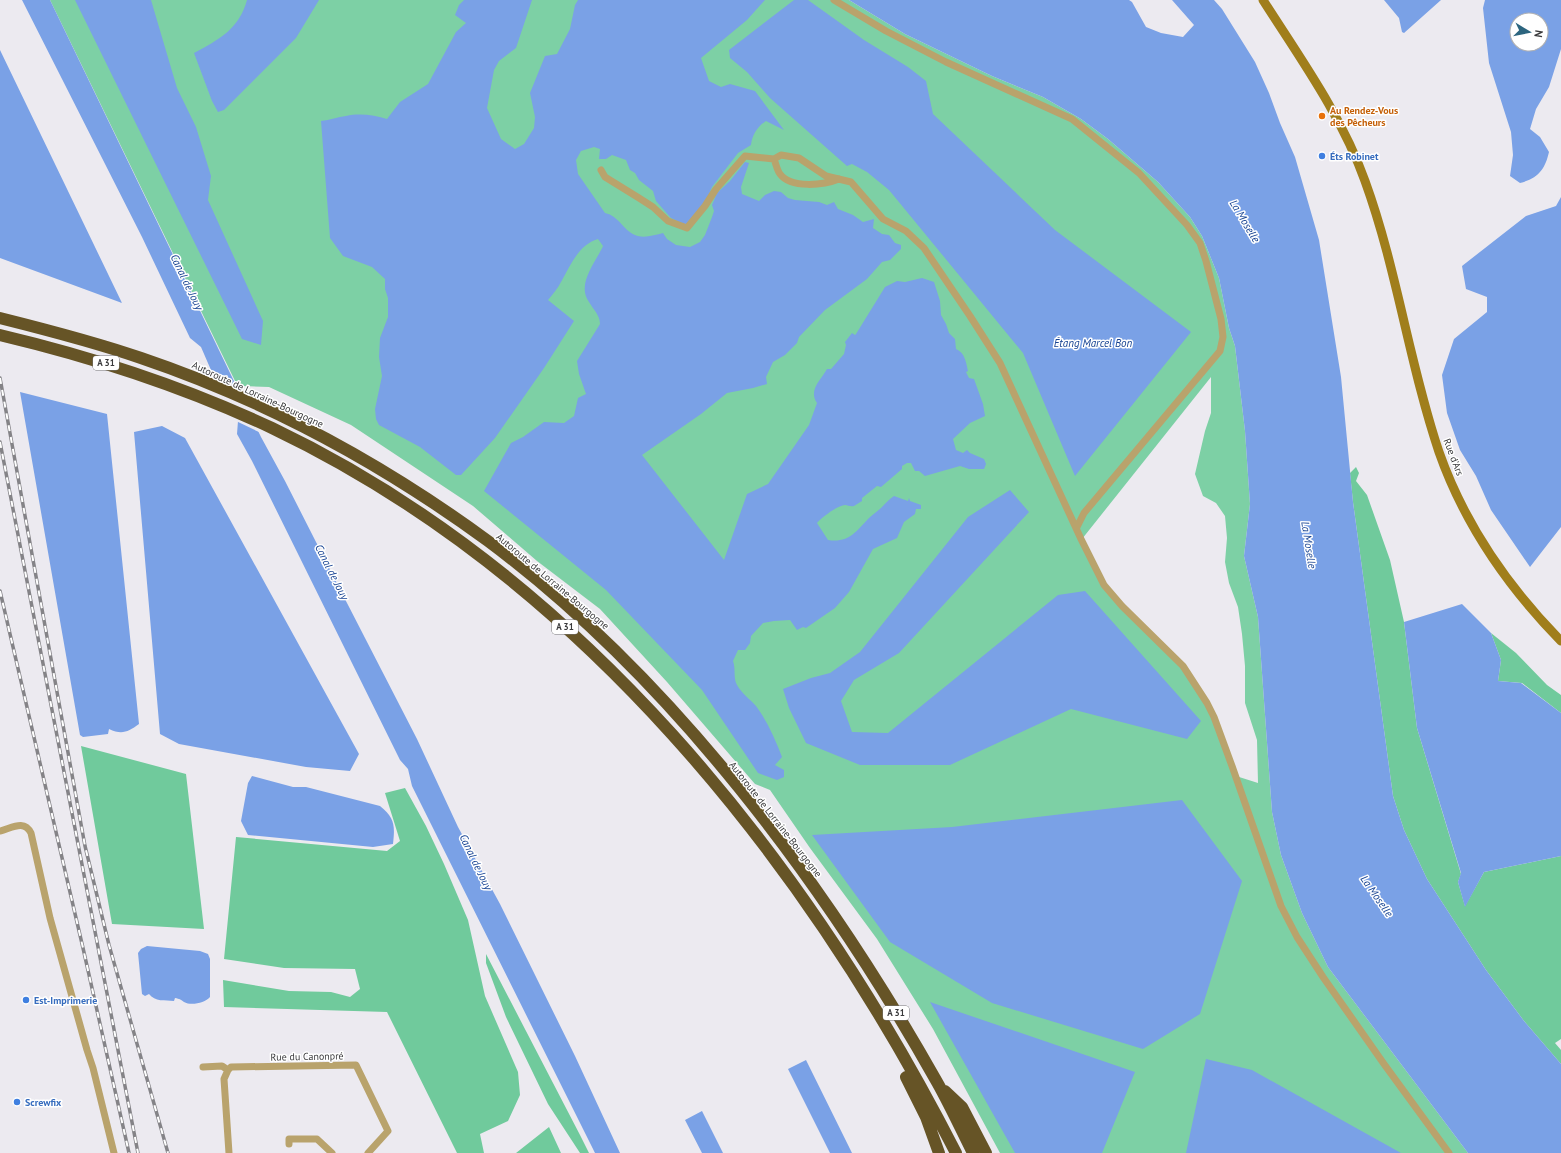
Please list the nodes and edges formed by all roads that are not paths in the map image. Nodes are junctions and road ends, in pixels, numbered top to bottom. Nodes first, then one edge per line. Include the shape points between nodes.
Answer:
1 (834, 0) edge
2 (1263, 0) edge
3 (774, 159) junction
4 (601, 170) dead end
5 (839, 179) junction
6 (0, 318) edge
7 (0, 335) edge
8 (1077, 527) junction
9 (1561, 641) edge
10 (0, 831) edge
11 (867, 997) junction
12 (203, 1067) dead end
13 (228, 1070) junction
14 (938, 1084) junction
15 (289, 1144) dead end
16 (114, 1153) edge
17 (229, 1153) edge
18 (332, 1153) edge
19 (368, 1153) edge
20 (939, 1153) edge
21 (956, 1153) edge
22 (973, 1153) edge
23 (986, 1153) edge
24 (1449, 1153) edge

1 - 8 street via 946,62 1072,119 1139,173 1187,225 1200,243 1221,319 1223,338 1220,351 1084,513
2 - 9 main road, Rue d'Ars via 1342,127 1364,179 1373,203 1425,406 1440,453 1460,501 1506,578
3 - 4 street via 744,156 686,228 668,221 653,207 605,177
3 - 5 street via 781,155 799,158 826,176
3 - 5 street via 779,173 785,180 815,184
5 - 8 street via 850,182 883,219 906,231 924,248 1000,363
6 - 14 highway, Autoroute de Lorraine-Bourgogne / A 31 via 118,350 199,379 275,413 375,466 489,542 574,613 638,675 746,797 783,845 858,953
7 - 11 highway, A 31 via 115,366 209,401 274,429 368,480 455,537 531,597 646,706 725,797 797,892
8 - 24 street via 1104,585 1183,666 1207,703 1281,906 1297,937
10 - 16 street via 24,825 31,833 50,918 94,1068
11 - 20 highway via 926,1117
11 - 21 highway, A 31 via 927,1098
12 - 13 street, Rue du Canonpré via 222,1066
13 - 17 street via 224,1079
13 - 19 street, Rue du Canonpré via 236,1066 356,1065 388,1131
14 - 22 highway, Autoroute de Lorraine-Bourgogne / A 31
14 - 23 highway via 962,1107
15 - 18 street via 289,1140 316,1139

